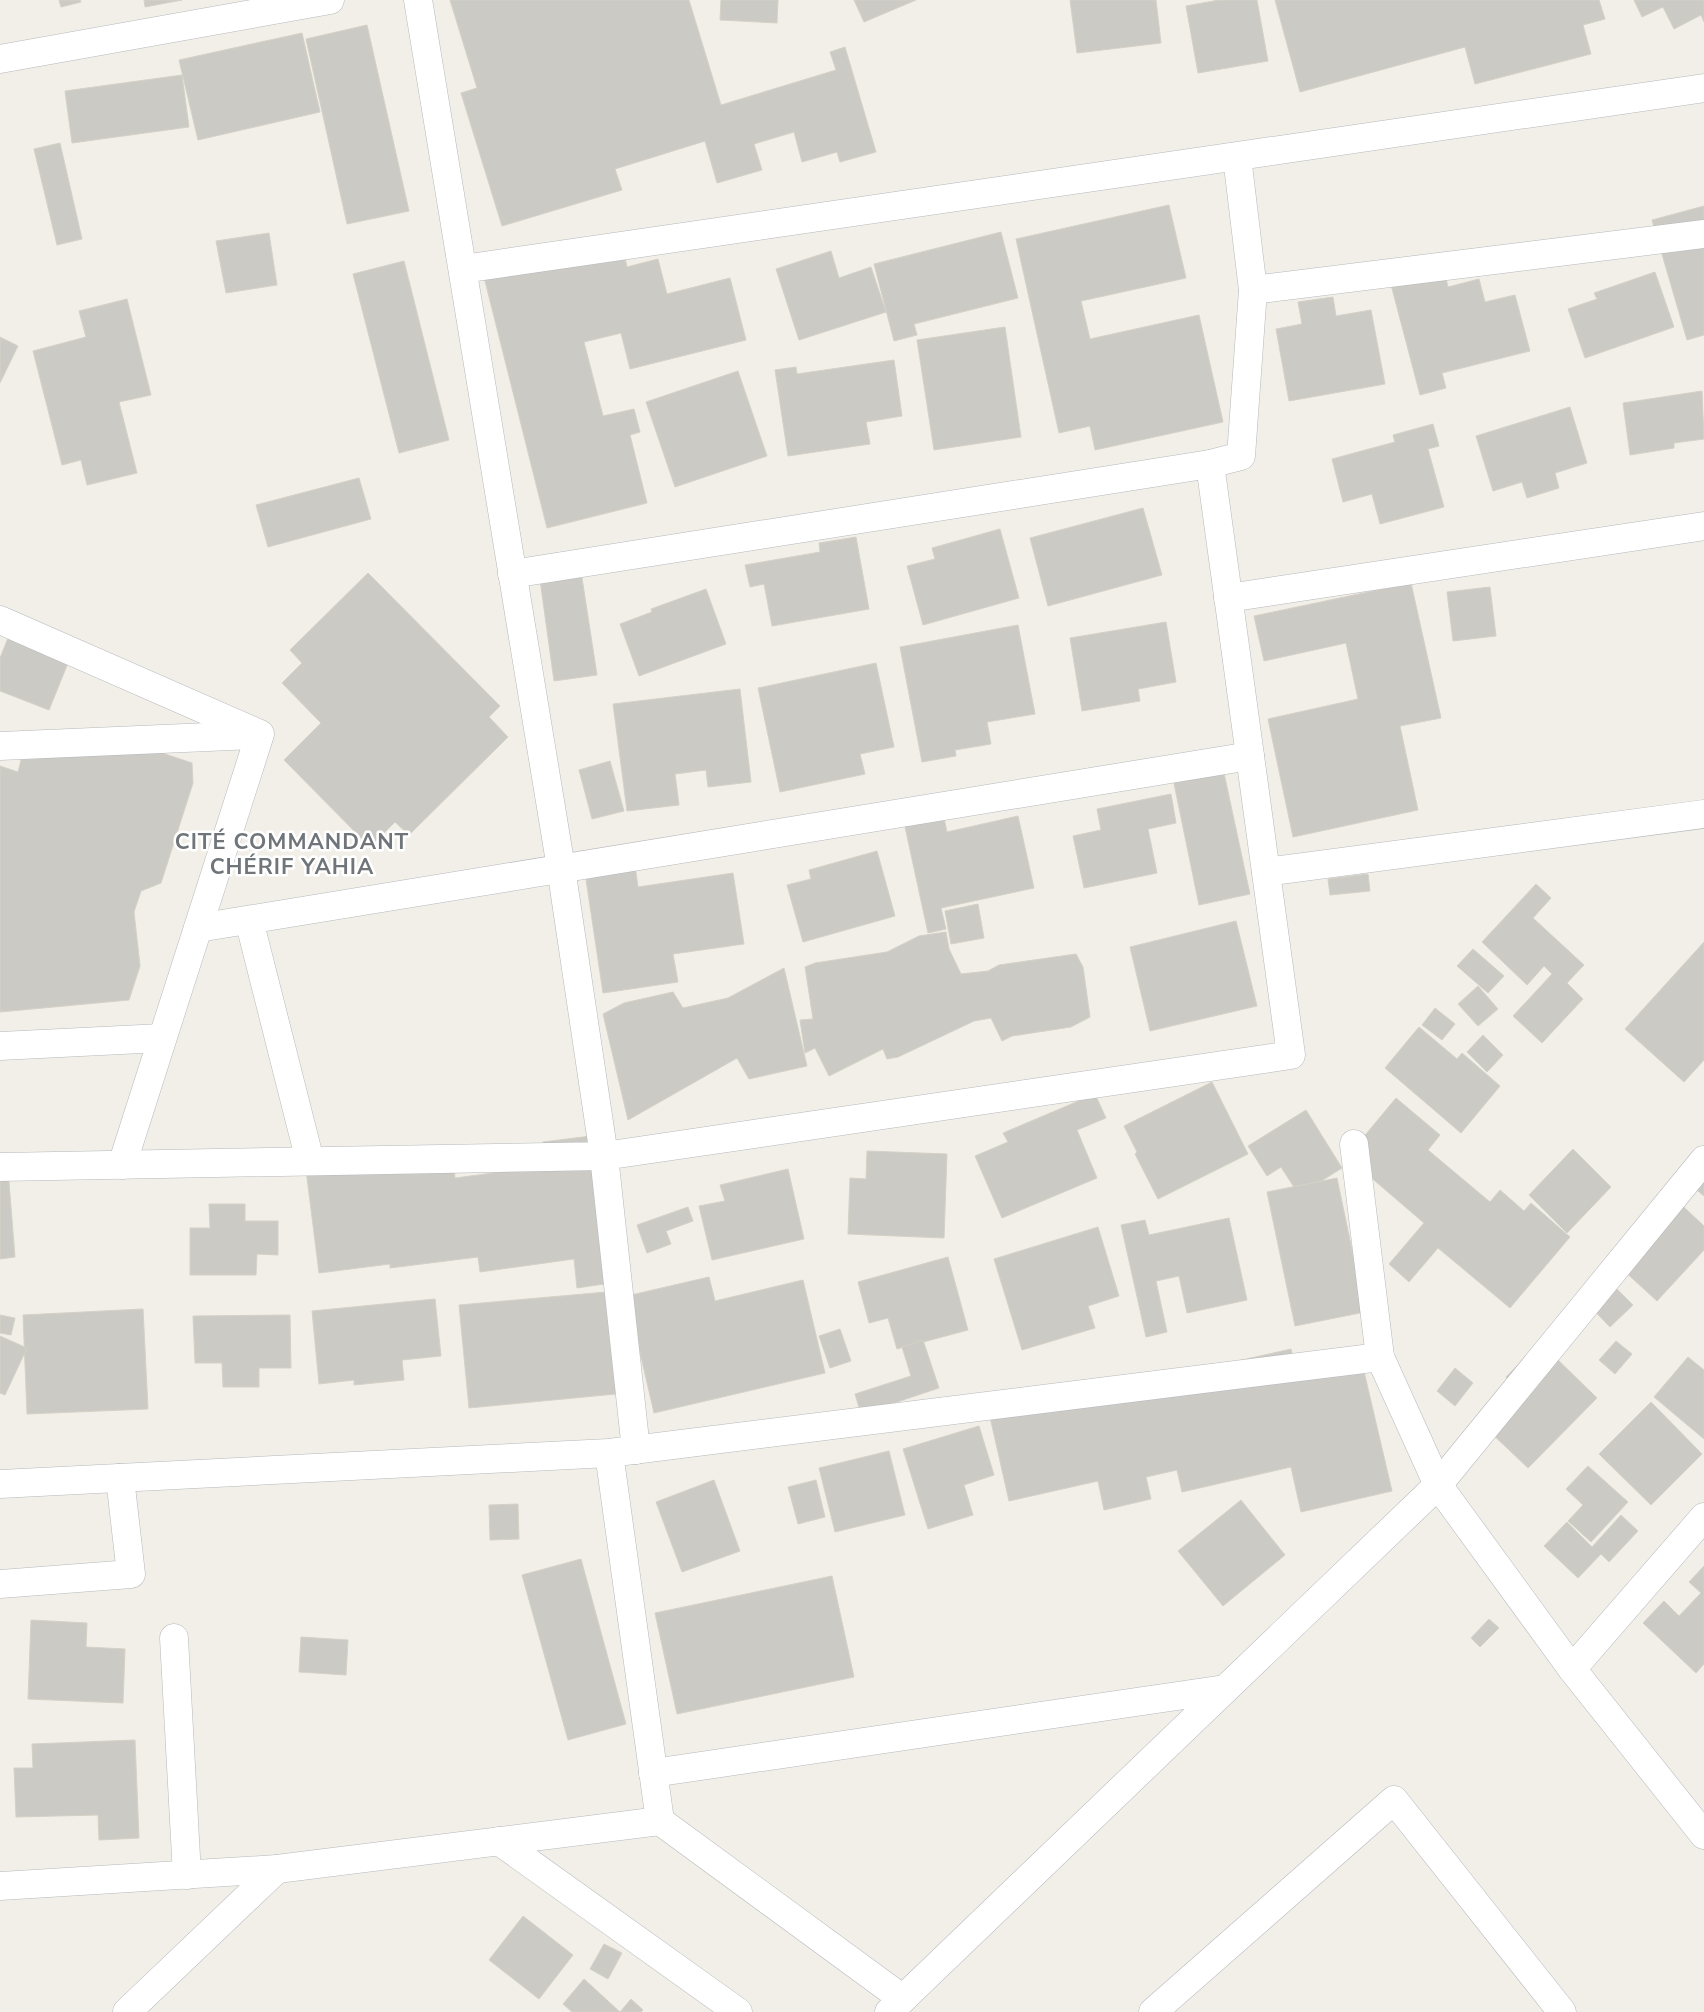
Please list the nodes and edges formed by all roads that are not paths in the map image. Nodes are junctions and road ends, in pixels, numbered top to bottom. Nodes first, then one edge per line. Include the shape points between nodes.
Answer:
1 (330, 0) edge
2 (418, 0) edge
3 (0, 59) edge
4 (1704, 88) edge
5 (1237, 156) junction
6 (1704, 234) edge
7 (463, 269) junction
8 (1253, 290) junction
9 (1210, 464) junction
10 (1704, 526) edge
11 (512, 574) junction
12 (1228, 598) junction
13 (0, 620) edge
14 (260, 734) junction
15 (0, 746) edge
16 (1250, 756) junction
17 (1704, 814) edge
18 (561, 868) junction
19 (1266, 872) junction
20 (249, 920) junction
21 (198, 928) junction
22 (162, 1038) junction
23 (0, 1046) edge
24 (1354, 1144) dead end
25 (604, 1156) junction
26 (1704, 1160) edge
27 (310, 1161) junction
28 (122, 1165) junction
29 (0, 1167) edge
30 (1380, 1357) junction
31 (636, 1450) junction
32 (609, 1453) junction
33 (120, 1478) junction
34 (0, 1484) edge
35 (1438, 1485) junction
36 (1704, 1517) edge
37 (0, 1584) edge
38 (174, 1638) dead end
39 (1572, 1668) junction
40 (1226, 1689) junction
41 (653, 1773) junction
42 (660, 1821) junction
43 (1704, 1835) edge
44 (499, 1841) junction
45 (277, 1869) junction
46 (187, 1875) junction
47 (0, 1886) edge
48 (896, 2006) edge
49 (127, 2012) edge
50 (738, 2012) edge
51 (1153, 2012) edge
52 (1562, 2012) edge

1 - 3 street
2 - 7 street
4 - 5 street
5 - 7 street
5 - 8 street
6 - 8 street
7 - 11 street
8 - 9 street via 1241,456
9 - 11 street
9 - 12 street
10 - 12 street
11 - 18 street
12 - 16 street
13 - 14 street
14 - 15 street
14 - 21 street
16 - 18 street
16 - 19 street
17 - 19 street
18 - 20 street
18 - 25 street
19 - 25 street via 1291,1055
20 - 21 street
20 - 27 street
21 - 22 street
22 - 23 street
22 - 28 street
24 - 30 street
25 - 27 street
25 - 31 street
26 - 35 street
27 - 28 street
28 - 29 street
30 - 31 street
30 - 35 street
31 - 32 street
32 - 33 street
32 - 41 street
33 - 34 street
33 - 37 street via 131,1574
35 - 39 street
35 - 40 street
36 - 39 street
38 - 46 street
39 - 43 street
40 - 41 street
40 - 48 street
41 - 42 street
42 - 44 street
42 - 48 street
44 - 45 street
44 - 50 street
45 - 46 street
45 - 49 street
46 - 47 street
51 - 52 street via 1394,1800

